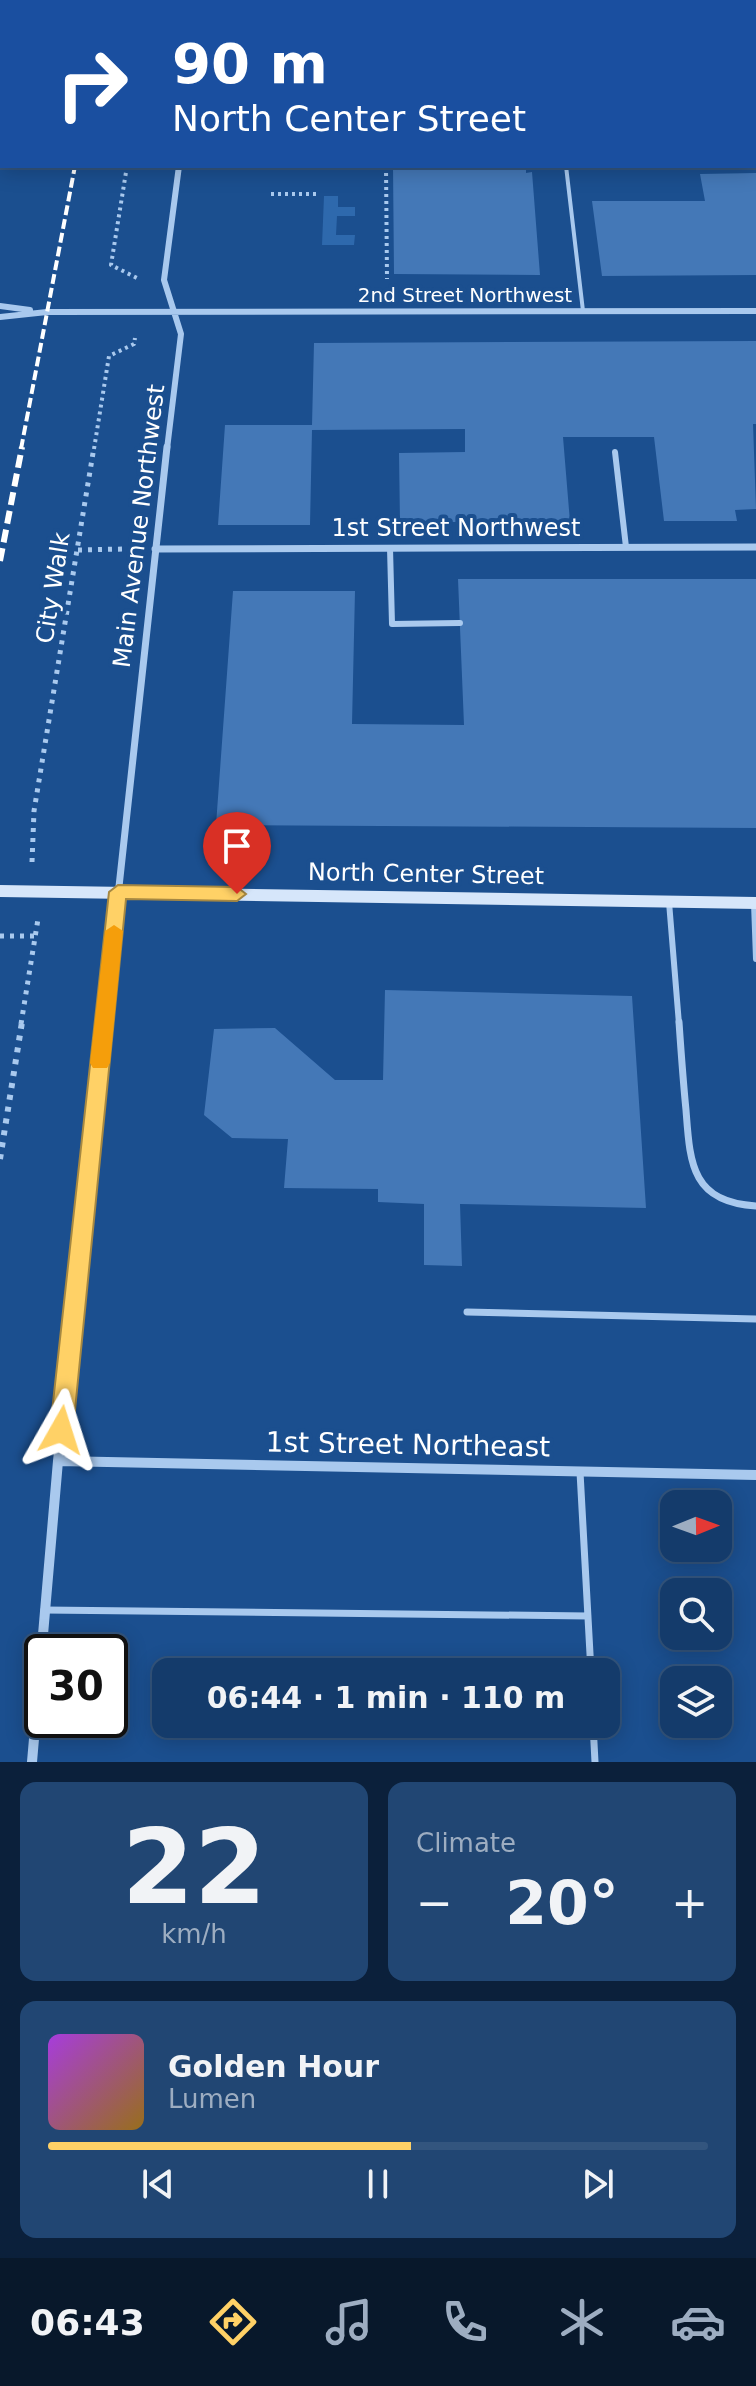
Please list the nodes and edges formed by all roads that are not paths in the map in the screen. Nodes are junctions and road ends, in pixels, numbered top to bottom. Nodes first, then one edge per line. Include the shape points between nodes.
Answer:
1 (179, 168) edge
2 (566, 168) edge
3 (0, 306) edge
4 (583, 311) junction
5 (756, 311) edge
6 (47, 312) junction
7 (174, 313) junction
8 (0, 317) edge
9 (615, 452) dead end
10 (626, 547) junction
11 (756, 547) edge
12 (390, 548) junction
13 (155, 549) junction
14 (460, 623) dead end
15 (0, 891) edge
16 (118, 892) junction
17 (669, 902) junction
18 (755, 903) edge
19 (756, 959) edge
20 (756, 1206) edge
21 (467, 1312) dead end
22 (756, 1319) edge
23 (58, 1461) junction
24 (580, 1472) junction
25 (756, 1475) edge
26 (44, 1610) junction
27 (588, 1616) junction
28 (590, 1658) edge
29 (594, 1738) edge
30 (32, 1762) edge
31 (595, 1762) edge

1 - 7 street, Main Avenue Northwest via 164,280
2 - 4 lane
3 - 6 street
4 - 5 street, 2nd Street Northwest
4 - 7 street, 2nd Street Northwest
6 - 7 street, 2nd Street Northwest
6 - 8 street
7 - 13 street, Main Avenue Northwest via 180,343
9 - 10 lane
10 - 11 street, 1st Street Northwest
10 - 12 street, 1st Street Northwest
12 - 13 street, 1st Street Northwest
12 - 14 lane via 392,624
13 - 16 street, Main Avenue Northwest
15 - 16 street, North Center Street
16 - 17 street, North Center Street
16 - 23 street, Main Avenue Northwest
17 - 18 street, North Center Street
17 - 20 lane via 690,1161 701,1185 731,1205
18 - 19 lane
21 - 22 lane
23 - 24 street, 1st Street Northeast
23 - 26 street, Main Avenue Northwest
24 - 25 street, 1st Street Northeast
24 - 27 lane
26 - 27 lane
26 - 30 street, Main Avenue Northwest
27 - 28 lane
29 - 31 lane

